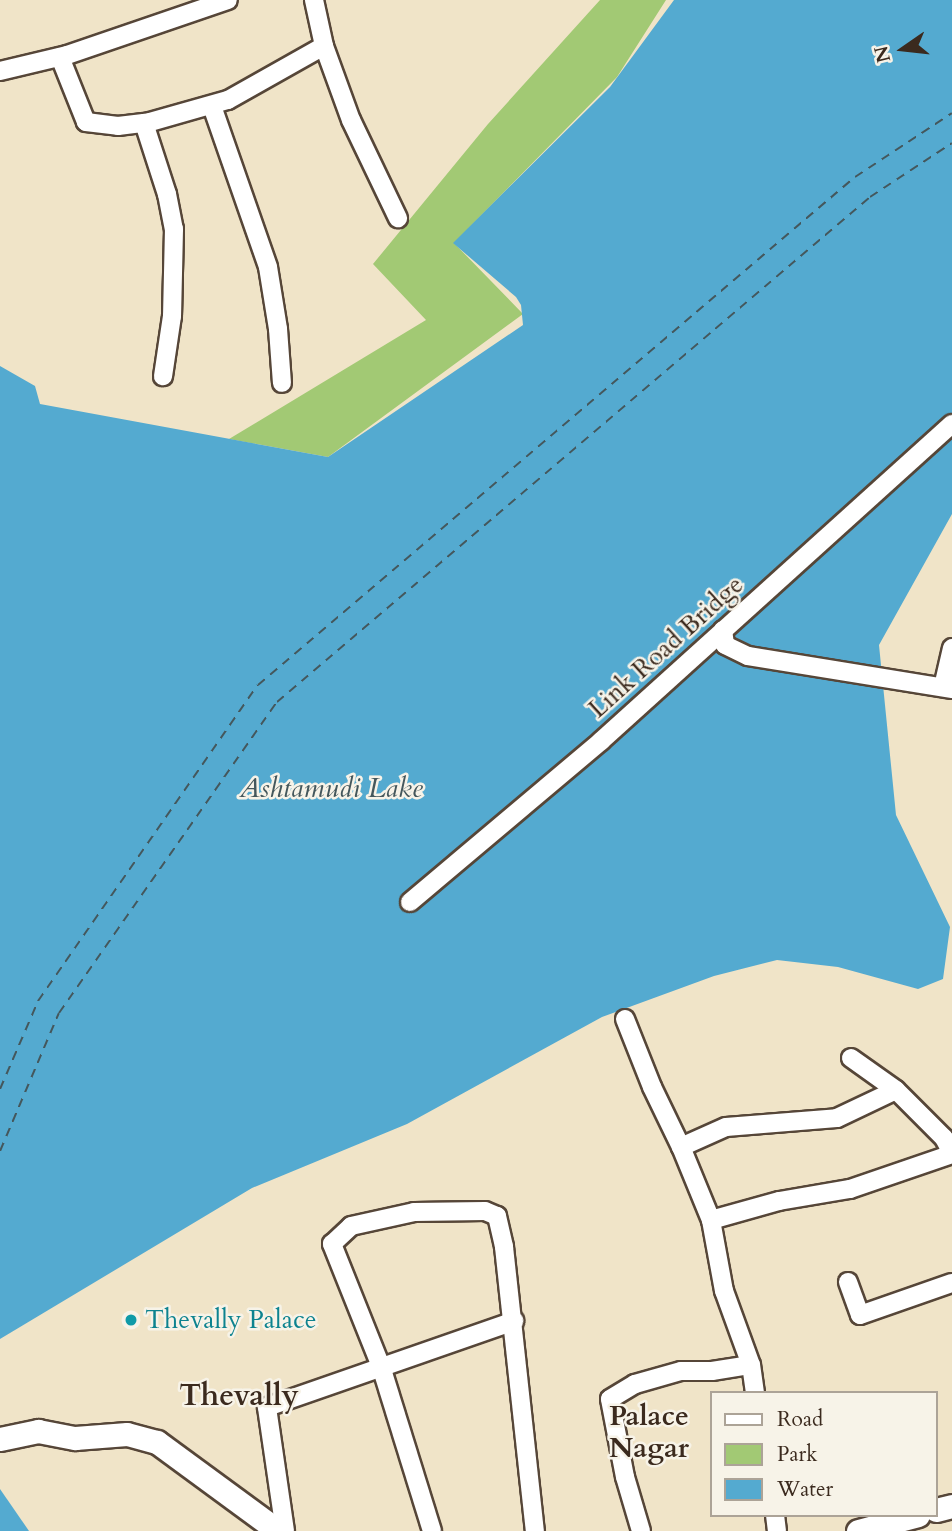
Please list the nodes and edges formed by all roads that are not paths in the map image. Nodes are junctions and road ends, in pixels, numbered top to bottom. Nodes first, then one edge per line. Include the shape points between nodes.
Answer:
1 (228, 0) edge
2 (314, 0) edge
3 (324, 46) junction
4 (60, 57) junction
5 (0, 71) edge
6 (212, 106) junction
7 (144, 123) junction
8 (398, 218) dead end
9 (163, 376) dead end
10 (282, 383) dead end
11 (952, 424) edge
12 (723, 630) junction
13 (952, 648) edge
14 (948, 688) edge
15 (410, 902) dead end
16 (625, 1019) dead end
17 (851, 1058) dead end
18 (895, 1090) junction
19 (950, 1142) edge
20 (681, 1147) junction
21 (711, 1220) junction
22 (848, 1282) dead end
23 (952, 1283) edge
24 (514, 1321) junction
25 (751, 1365) junction
26 (382, 1369) junction
27 (755, 1391) edge
28 (0, 1439) edge
29 (910, 1517) edge
30 (278, 1531) edge
31 (285, 1531) edge
32 (432, 1531) edge
33 (535, 1531) edge
34 (641, 1531) edge
35 (858, 1531) edge

1 - 4 street
2 - 3 street
3 - 6 street via 240,95
3 - 8 street via 351,120
4 - 5 street
4 - 7 street via 86,122
6 - 7 street
6 - 10 street via 268,267
7 - 9 street via 174,229 172,316
11 - 12 street, Link Road Bridge
12 - 14 street via 725,645 748,656
12 - 15 street, Link Road Bridge via 601,741
13 - 14 street
16 - 20 street
17 - 18 street
18 - 19 street
18 - 20 street via 837,1118 726,1127
19 - 21 street via 850,1189 779,1201
20 - 21 street
21 - 25 street via 724,1291
22 - 23 street via 860,1315
24 - 26 street
24 - 26 street via 497,1216 485,1211 414,1212 351,1226 332,1244
24 - 33 street
25 - 27 street
25 - 34 street via 681,1371 635,1384 610,1399
26 - 31 street via 267,1408
26 - 32 street
28 - 30 main road via 38,1431 75,1438 127,1434 157,1442
29 - 35 main road

